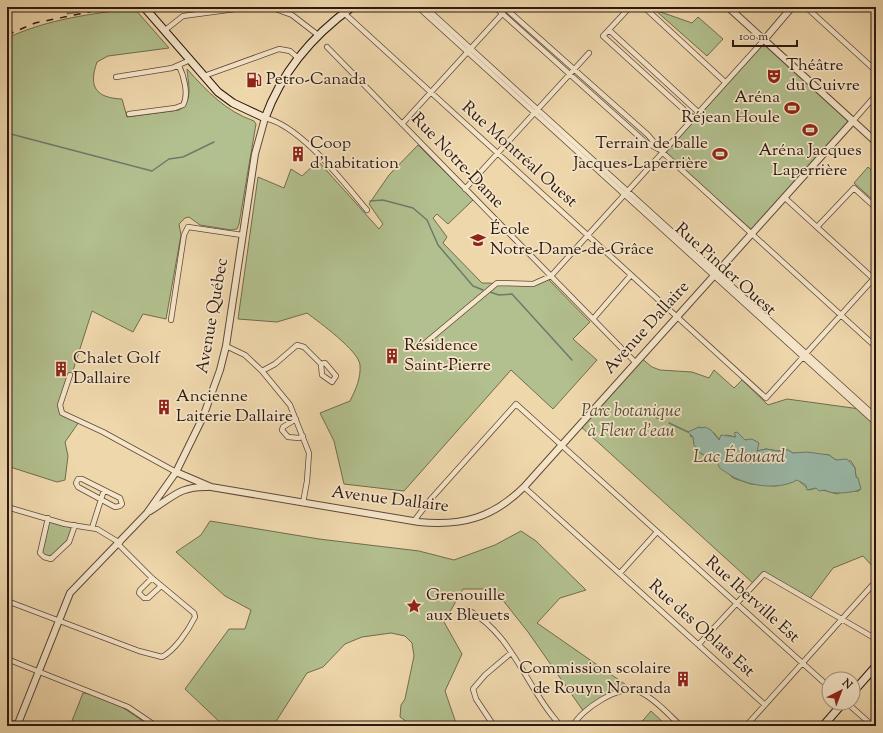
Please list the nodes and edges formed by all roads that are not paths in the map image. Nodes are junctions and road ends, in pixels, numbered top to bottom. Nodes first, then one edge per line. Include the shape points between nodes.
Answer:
1 (144, 7) edge
2 (250, 7) edge
3 (270, 7) edge
4 (352, 7) edge
5 (418, 7) edge
6 (425, 7) edge
7 (495, 7) edge
8 (630, 7) edge
9 (644, 7) edge
10 (728, 7) edge
11 (792, 7) edge
12 (806, 7) edge
13 (506, 8) edge
14 (344, 12) junction
15 (502, 14) junction
16 (609, 30) junction
17 (164, 31) junction
18 (318, 34) junction
19 (764, 40) junction
20 (327, 47) dead end
21 (469, 50) junction
22 (589, 53) dead end
23 (298, 58) junction
24 (190, 60) junction
25 (179, 66) junction
26 (573, 69) junction
27 (876, 71) edge
28 (569, 74) junction
29 (204, 76) junction
30 (116, 77) dead end
31 (725, 82) junction
32 (431, 92) junction
33 (876, 95) edge
34 (538, 109) junction
35 (698, 112) junction
36 (534, 113) junction
37 (129, 114) dead end
38 (265, 118) junction
39 (693, 118) junction
40 (853, 121) junction
41 (402, 124) junction
42 (876, 142) edge
43 (662, 152) junction
44 (498, 153) junction
45 (465, 189) junction
46 (628, 190) junction
47 (624, 195) junction
48 (784, 197) junction
49 (876, 208) edge
50 (367, 210) dead end
51 (818, 228) junction
52 (752, 233) junction
53 (242, 235) junction
54 (588, 235) junction
55 (718, 271) junction
56 (631, 275) junction
57 (551, 276) junction
58 (713, 276) junction
59 (875, 279) edge
60 (841, 315) junction
61 (676, 316) junction
62 (593, 319) junction
63 (171, 320) dead end
64 (424, 344) dead end
65 (226, 346) junction
66 (876, 347) edge
67 (807, 353) junction
68 (802, 358) junction
69 (635, 362) junction
70 (321, 364) dead end
71 (262, 371) junction
72 (70, 375) dead end
73 (296, 420) junction
74 (875, 420) edge
75 (303, 436) junction
76 (561, 445) junction
77 (176, 472) junction
78 (211, 487) junction
79 (524, 487) junction
80 (104, 490) junction
81 (101, 500) junction
82 (303, 503) junction
83 (7, 507) edge
84 (147, 513) junction
85 (48, 518) junction
86 (414, 521) junction
87 (75, 525) junction
88 (92, 528) junction
89 (658, 532) junction
90 (119, 544) junction
91 (620, 573) junction
92 (152, 578) junction
93 (876, 581) edge
94 (161, 586) junction
95 (7, 601) edge
96 (737, 604) junction
97 (468, 610) dead end
98 (843, 619) junction
99 (58, 620) junction
100 (876, 639) edge
101 (699, 644) junction
102 (511, 653) junction
103 (7, 658) edge
104 (802, 664) junction
105 (876, 666) edge
106 (40, 671) junction
107 (821, 680) edge
108 (861, 683) edge
109 (765, 705) junction
110 (836, 711) edge
111 (857, 711) edge
112 (7, 720) edge
113 (18, 725) edge
114 (156, 726) edge
115 (494, 726) edge
116 (560, 726) edge
117 (573, 726) edge
118 (682, 726) edge
119 (746, 726) edge
120 (823, 726) edge
121 (873, 726) edge

1 - 17 main road
2 - 17 street via 183,16
3 - 18 street via 292,15
4 - 14 main road, Avenue Québec
5 - 21 street, Rue Pinder Ouest
6 - 21 street, Rue Pinder Ouest
7 - 15 street
8 - 16 street
9 - 31 street
10 - 19 street
11 - 19 street
12 - 27 street
13 - 15 street
13 - 26 street
14 - 18 main road, Avenue Québec
14 - 32 street, Rue Montréal Ouest
15 - 21 street
15 - 28 street
16 - 35 street
16 - 39 street via 603,36
17 - 24 main road
18 - 23 main road, Avenue Québec
19 - 31 street
19 - 40 street
20 - 41 street, Rue Notre-Dame
21 - 32 street
21 - 34 street, Rue Pinder Ouest
21 - 36 street, Rue Pinder Ouest
22 - 26 street
23 - 29 street via 290,51 279,49
23 - 38 main road, Avenue Québec via 281,83
24 - 25 street
24 - 29 main road
25 - 30 street
25 - 37 street via 186,96 183,105
26 - 28 street
26 - 43 street via 648,136
28 - 34 street
28 - 43 street via 644,141
29 - 38 main road via 232,103
31 - 35 street
32 - 41 street
32 - 44 street, Rue Montréal Ouest
33 - 40 street, Avenue Dallaire
34 - 36 street
34 - 46 street, Rue Pinder Ouest
35 - 39 street
36 - 44 street
36 - 47 street, Rue Pinder Ouest
38 - 50 street via 280,123 303,138
38 - 53 street, Avenue Québec via 255,154
39 - 43 street
40 - 42 street
40 - 48 street, Avenue Dallaire
41 - 45 street, Rue Notre-Dame
43 - 46 street
43 - 52 street
44 - 45 street
44 - 54 street, Rue Montréal Ouest
45 - 57 street, Rue Notre-Dame
46 - 47 street
46 - 55 street, Rue Pinder Ouest
47 - 54 street
47 - 58 street, Rue Pinder Ouest
48 - 51 street
48 - 52 street, Avenue Dallaire
49 - 51 street via 854,188
51 - 59 street
52 - 55 street, Avenue Dallaire
52 - 60 street
53 - 63 street via 188,227 184,235
53 - 65 street, Avenue Québec
54 - 56 street, Rue Montréal Ouest
54 - 57 street
55 - 58 street, Avenue Dallaire
55 - 67 street, Rue Pinder Ouest
56 - 61 street, Rue Montréal Ouest
56 - 62 street
57 - 62 street, Rue Notre-Dame
57 - 64 street via 533,284 496,283
58 - 61 street, Avenue Dallaire
58 - 68 street, Rue Pinder Ouest
59 - 60 street
60 - 66 street
60 - 67 street
61 - 68 street, Rue Montréal Ouest via 766,398
61 - 69 street, Avenue Dallaire
62 - 69 street, Rue Notre-Dame
65 - 71 street via 244,355
65 - 77 street, Avenue Québec via 204,417
67 - 68 street
67 - 74 street, Rue Pinder Ouest
68 - 74 street, Rue Pinder Ouest
69 - 76 street, Avenue Dallaire
70 - 71 street via 304,347 296,345 275,364
71 - 73 street via 285,398
72 - 77 street, Avenue Dallaire via 60,405 62,413
73 - 75 street
73 - 75 street via 282,430 288,437
75 - 82 street via 309,461
76 - 79 street, Avenue Dallaire
76 - 86 street, Rue Iberville Est via 516,404
76 - 89 street, Rue Iberville Est
77 - 78 street, Avenue Dallaire
77 - 84 street, Avenue Québec
78 - 82 street, Avenue Dallaire
78 - 84 street via 190,487 180,490
79 - 86 street, Avenue Dallaire via 504,505 475,519 440,524
79 - 91 street, Rue des Oblats Est
80 - 81 street
80 - 81 street via 120,498 122,504 117,507
80 - 81 street via 82,479 76,482 78,487
81 - 88 street
82 - 86 street, Avenue Dallaire
83 - 85 street
84 - 90 street, Avenue Québec
85 - 87 street
85 - 87 street via 40,553 51,559 69,542
87 - 88 street
88 - 90 street via 102,531
89 - 91 street
89 - 96 street, Rue Iberville Est
90 - 92 street
90 - 99 street, Avenue Québec via 87,573 70,593
91 - 101 street, Rue des Oblats Est
92 - 94 street
92 - 94 street via 140,590 142,596 148,598
93 - 98 street
94 - 99 street via 194,613 195,618 174,648 162,657 149,655
95 - 99 street
96 - 98 street via 764,574
96 - 101 street
96 - 104 street, Rue Iberville Est
97 - 102 street via 489,623
98 - 100 street
98 - 104 street
99 - 106 street, Avenue Québec
101 - 109 street, Rue des Oblats Est
102 - 115 street via 474,687 476,699
102 - 116 street
103 - 106 street
104 - 107 street, Rue Iberville Est
104 - 109 street
105 - 108 main road
106 - 113 street, Avenue Québec
106 - 114 street via 128,707
109 - 119 street
110 - 120 main road
111 - 121 street
112 - 113 street
117 - 118 street via 593,704 632,689 647,696

